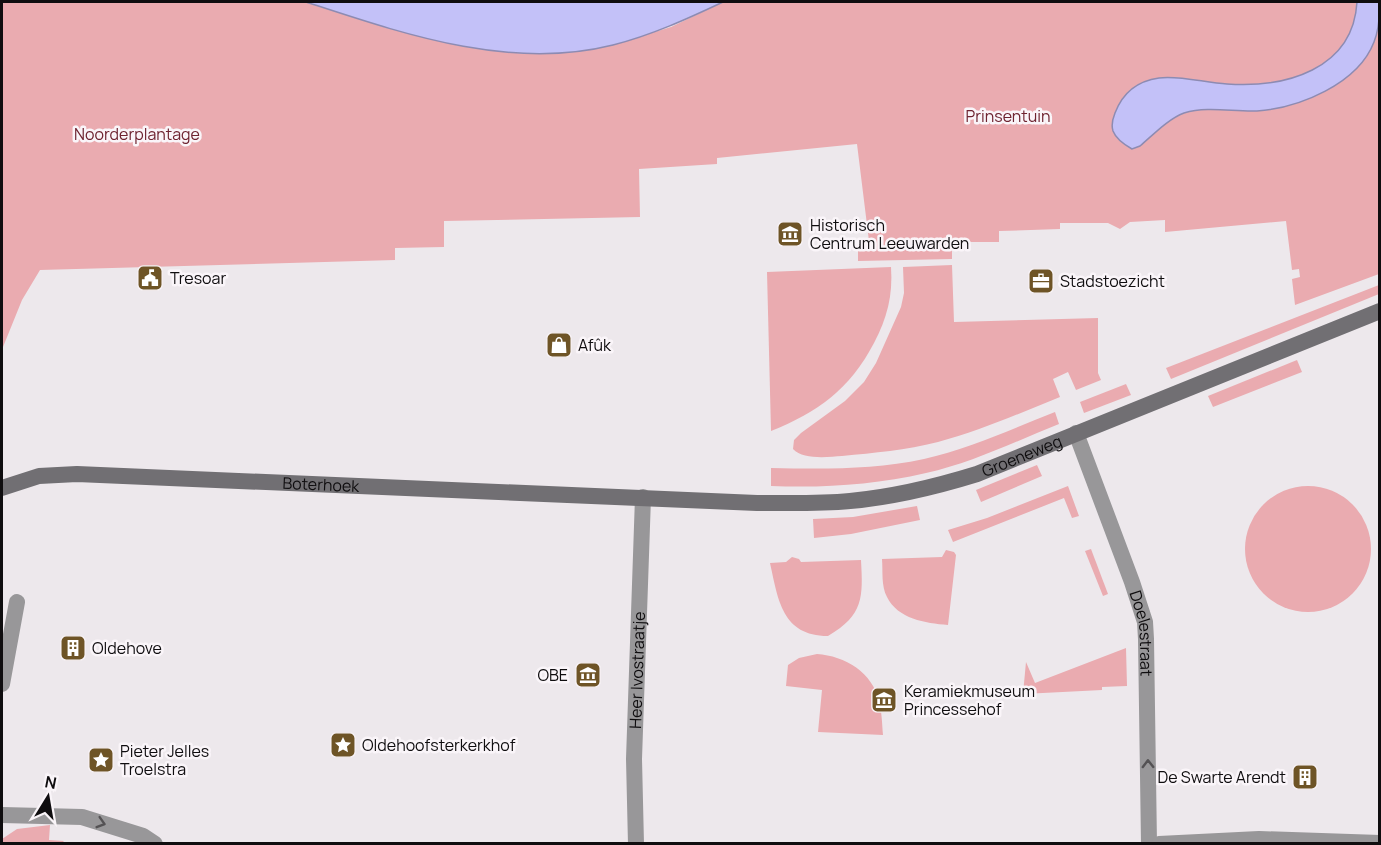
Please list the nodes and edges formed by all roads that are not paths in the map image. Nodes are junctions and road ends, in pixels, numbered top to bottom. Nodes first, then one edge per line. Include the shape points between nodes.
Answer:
1 (1380, 311) edge
2 (1076, 434) junction
3 (2, 488) edge
4 (643, 497) junction
5 (17, 602) dead end
6 (2, 684) edge
7 (2, 815) edge
8 (1320, 841) edge
9 (155, 843) edge
10 (636, 843) edge
11 (1149, 843) edge
12 (1159, 843) edge
13 (1380, 843) edge

1 - 2 main road, Groeneweg
2 - 4 main road, Groeneweg via 977,474 898,495 807,503
11 -> 2 street, Doelestraat via 1145,622
3 - 4 main road, Boterhoek via 28,478 77,474
4 - 10 street, Heer Ivostraatje via 634,759
5 - 6 street
7 -> 9 street via 82,817
8 - 12 street via 1259,838
8 - 13 street

